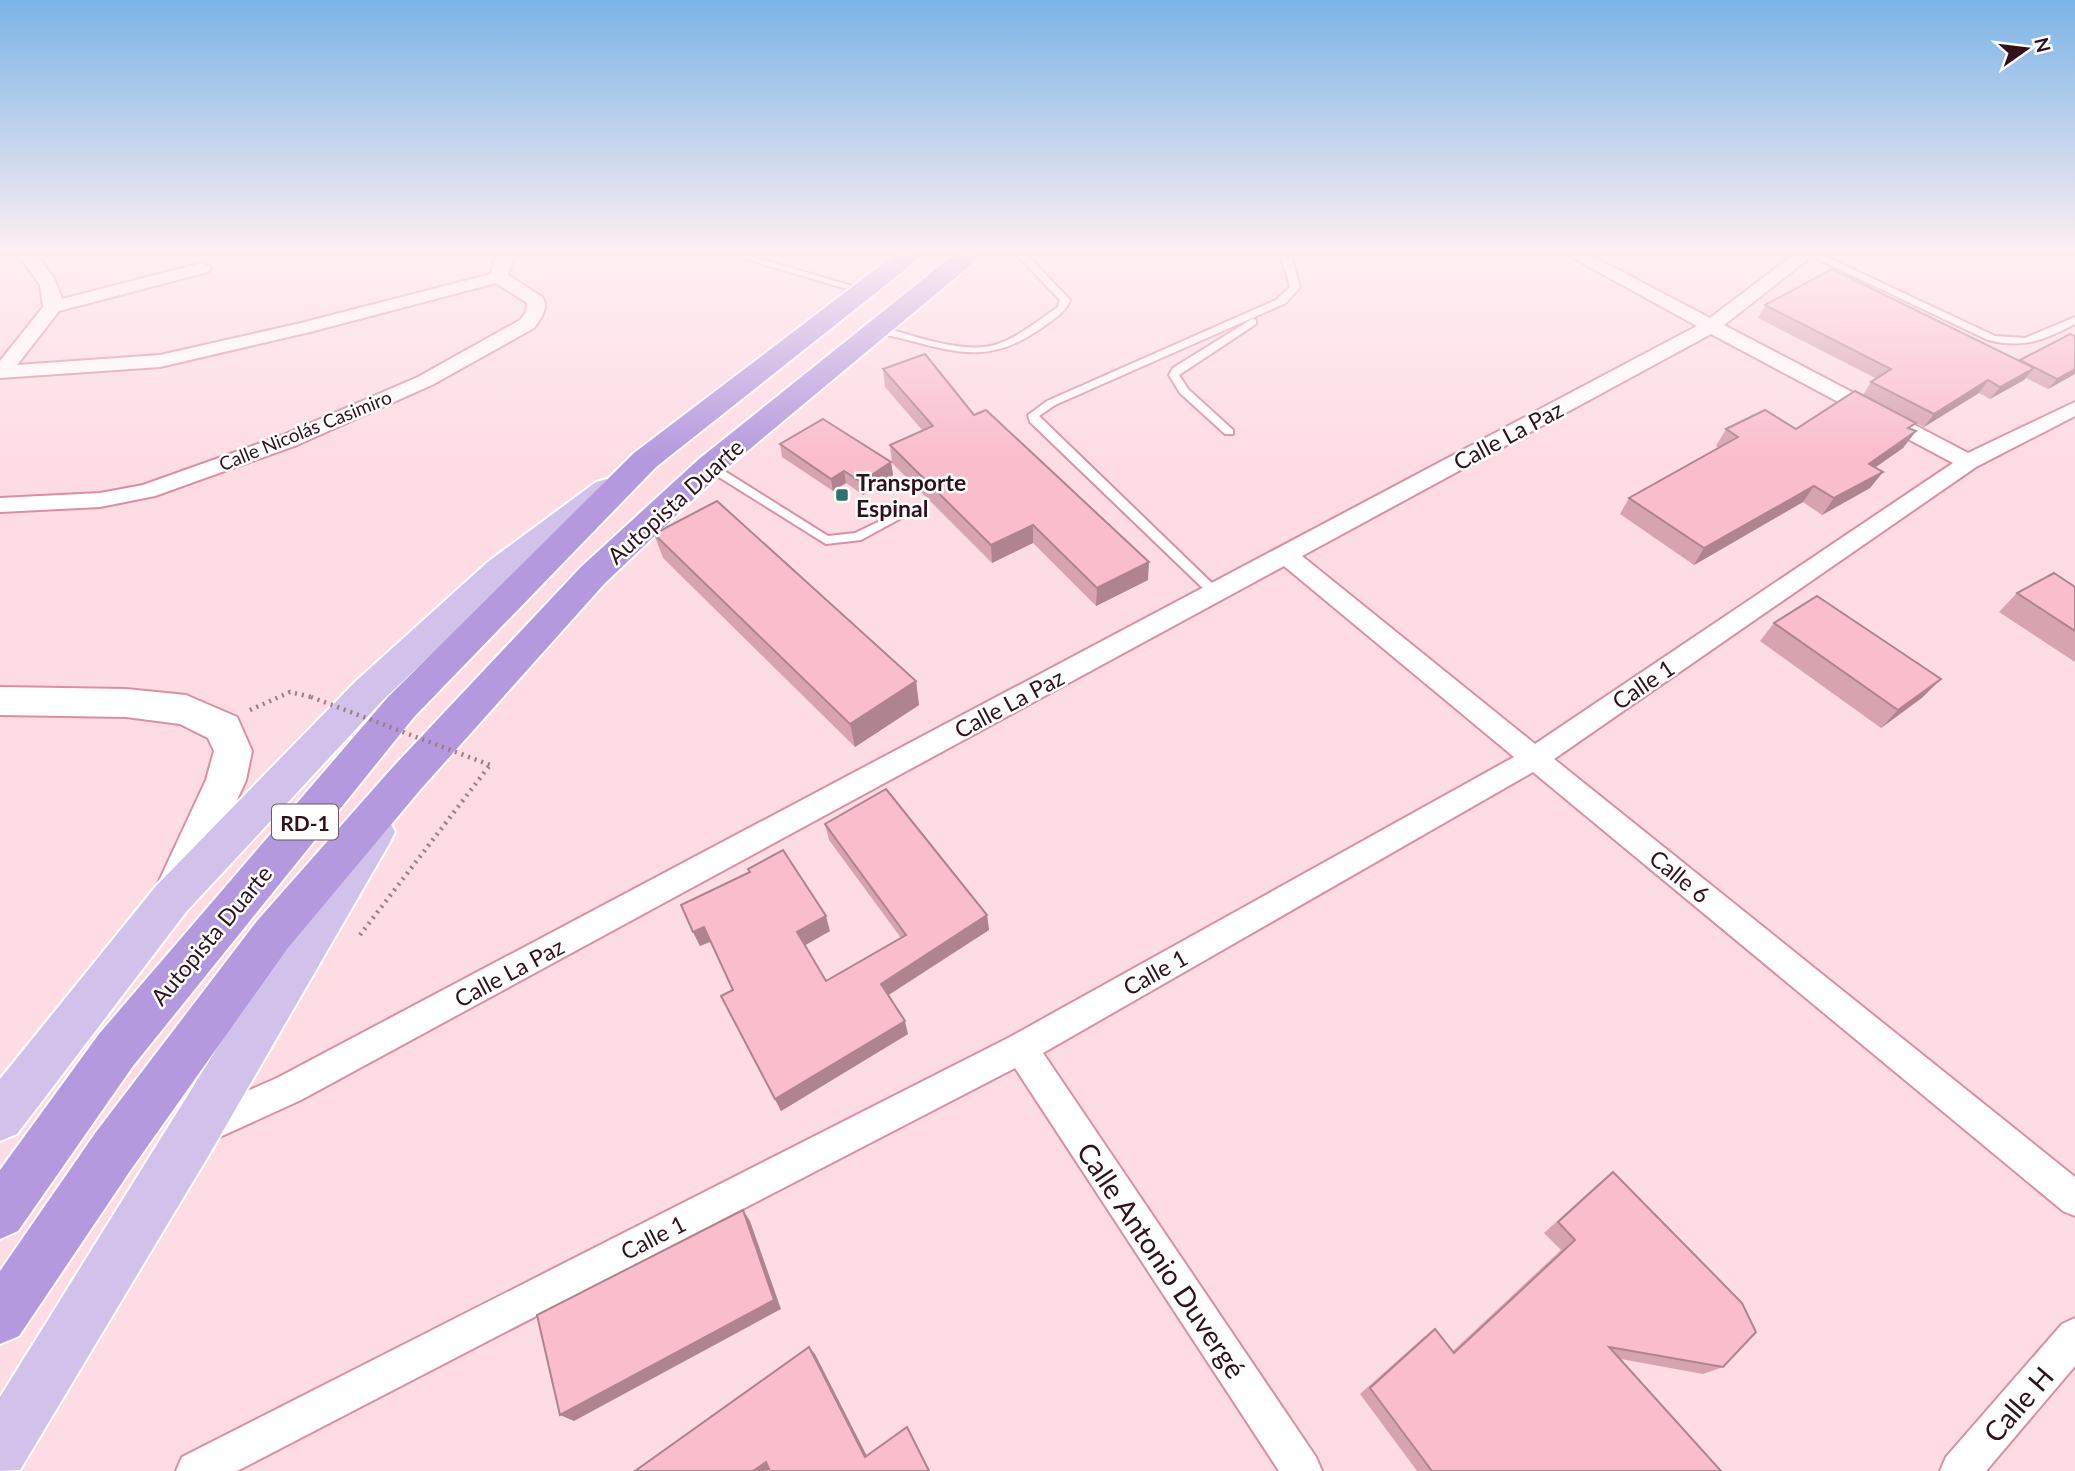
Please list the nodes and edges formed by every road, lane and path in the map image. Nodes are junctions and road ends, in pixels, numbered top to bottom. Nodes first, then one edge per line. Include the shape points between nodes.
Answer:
1 (41, 322) edge
2 (327, 322) edge
3 (529, 322) edge
4 (824, 322) edge
5 (886, 322) edge
6 (1042, 322) edge
7 (1236, 322) edge
8 (1251, 322) edge
9 (1702, 322) edge
10 (1719, 322) edge
11 (1957, 322) edge
12 (2072, 322) edge
13 (1712, 327) junction
14 (877, 329) junction
15 (1, 372) edge
16 (2073, 410) edge
17 (1229, 432) dead end
18 (645, 460) junction
19 (1968, 462) junction
20 (710, 466) junction
21 (0, 505) edge
22 (898, 516) dead end
23 (1284, 554) junction
24 (1214, 592) junction
25 (290, 692) dead end
26 (0, 701) edge
27 (1535, 758) junction
28 (406, 779) junction
29 (439, 832) dead end
30 (171, 899) junction
31 (1021, 1048) junction
32 (0, 1117) edge
33 (196, 1131) junction
34 (2075, 1199) edge
35 (0, 1213) edge
36 (0, 1317) edge
37 (2075, 1337) edge
38 (0, 1450) edge
39 (196, 1471) edge
40 (1302, 1471) edge
41 (1960, 1471) edge

1 - 15 street
2 - 15 street via 160,361
3 - 21 street, Calle Nicolás Casimiro via 425,381 290,440 147,491 100,500
4 - 18 highway, Autopista Duarte / RD-1
5 - 14 highway, Autopista Duarte / RD-1
6 - 14 lane via 999,348 973,350
7 - 24 lane via 1033,415
8 - 17 lane via 1174,375 1184,391
9 - 13 street
10 - 13 street, Calle La Paz
11 - 12 lane via 2006,342 2032,341
13 - 19 street
13 - 23 street, Calle La Paz
14 - 20 highway, Autopista Duarte / RD-1
16 - 19 street, Calle 1
18 - 30 main road, Autopista Duarte via 502,569 369,691
18 - 35 highway, Autopista Duarte / RD-1 via 401,707 116,1050
19 - 27 street, Calle 1
20 - 22 lane via 826,540 857,537
20 - 28 highway, Autopista Duarte / RD-1 via 593,575
23 - 24 street, Calle La Paz
23 - 27 street, Calle 6
24 - 33 street, Calle La Paz via 302,1083
25 - 29 path, bridge via 490,765
26 - 30 main road via 127,703 186,710 223,728 233,751 226,780
27 - 31 street, Calle 1
27 - 34 street, Calle 6
28 - 33 main road, Autopista Duarte
28 - 36 highway, Autopista Duarte / RD-1 via 272,935 114,1150
30 - 32 main road, Autopista Duarte
31 - 39 street, Calle 1
31 - 40 street, Calle Antonio Duvergé
33 - 38 main road, Autopista Duarte
37 - 41 street, Calle H

